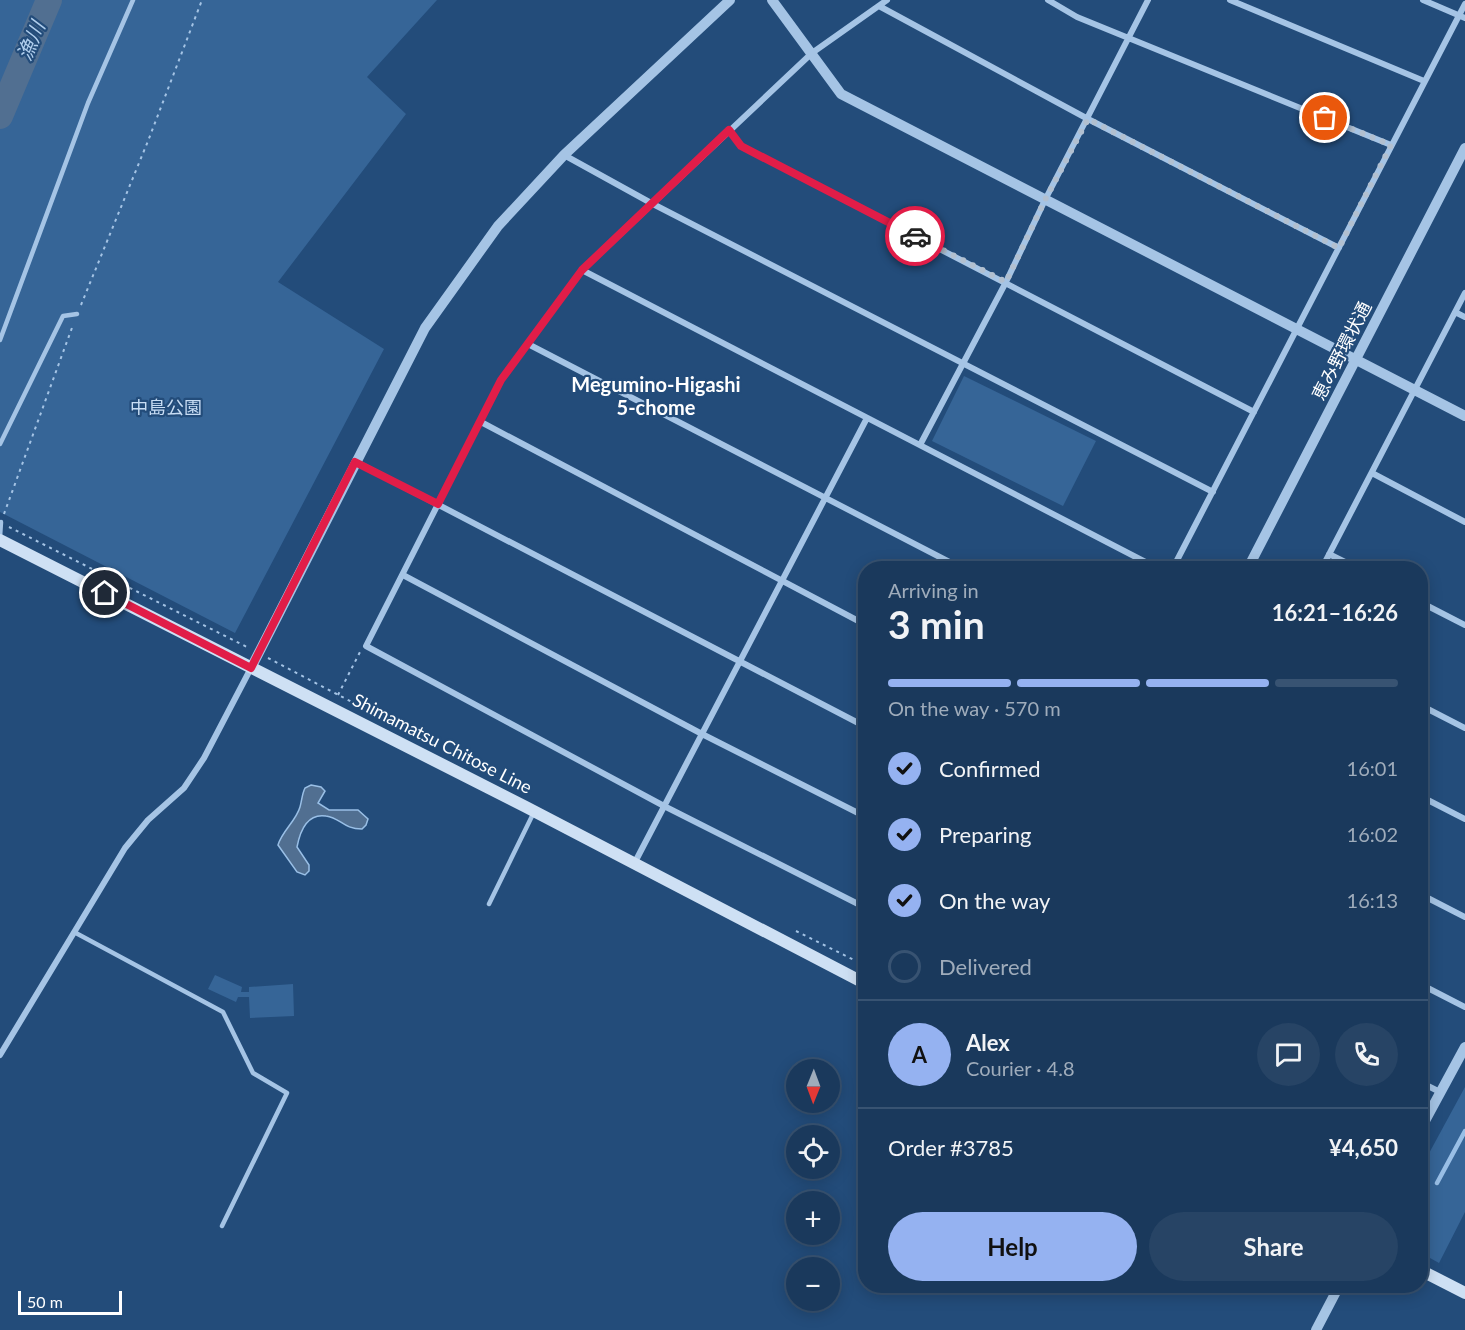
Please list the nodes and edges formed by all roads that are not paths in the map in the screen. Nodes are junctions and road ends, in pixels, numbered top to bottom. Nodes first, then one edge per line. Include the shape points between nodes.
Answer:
1 (133, 0) edge
2 (730, 0) edge
3 (772, 0) edge
4 (887, 0) edge
5 (1048, 0) edge
6 (1148, 0) edge
7 (1230, 0) edge
8 (1423, 0) edge
9 (1465, 4) edge
10 (879, 6) junction
11 (1462, 16) edge
12 (1128, 38) junction
13 (812, 53) junction
14 (1424, 81) junction
15 (1088, 119) junction
16 (729, 130) junction
17 (1391, 145) junction
18 (1465, 148) edge
19 (564, 155) junction
20 (1045, 200) junction
21 (651, 203) junction
22 (1339, 248) junction
23 (582, 270) junction
24 (1006, 282) junction
25 (1465, 293) edge
26 (1455, 312) junction
27 (77, 314) dead end
28 (1465, 317) edge
29 (1296, 329) junction
30 (0, 340) edge
31 (528, 344) junction
32 (1356, 359) junction
33 (962, 364) junction
34 (1415, 390) junction
35 (1254, 412) junction
36 (1465, 417) edge
37 (867, 418) junction
38 (481, 422) junction
39 (0, 444) edge
40 (920, 445) junction
41 (355, 462) junction
42 (1372, 473) junction
43 (1213, 492) junction
44 (825, 498) junction
45 (438, 504) junction
46 (1, 522) edge
47 (1465, 522) edge
48 (0, 540) edge
49 (1329, 554) junction
50 (947, 561) edge
51 (1144, 561) edge
52 (1177, 561) edge
53 (1252, 561) edge
54 (1326, 561) edge
55 (1343, 561) edge
56 (403, 575) junction
57 (781, 582) junction
58 (1428, 606) edge
59 (858, 621) edge
60 (1465, 625) edge
61 (739, 662) junction
62 (251, 668) junction
63 (1428, 709) edge
64 (858, 723) edge
65 (1465, 728) edge
66 (702, 734) junction
67 (1428, 800) edge
68 (664, 806) junction
69 (534, 812) junction
70 (858, 813) edge
71 (1465, 819) edge
72 (634, 865) junction
73 (1428, 898) edge
74 (489, 904) dead end
75 (858, 904) edge
76 (1465, 917) edge
77 (74, 932) junction
78 (858, 980) edge
79 (1428, 988) edge
80 (1465, 1007) edge
81 (1465, 1047) edge
82 (0, 1055) edge
83 (1428, 1086) edge
84 (1440, 1092) junction
85 (1428, 1115) edge
86 (222, 1226) dead end
87 (1428, 1274) edge
88 (1335, 1293) edge
89 (1465, 1293) edge
90 (1316, 1330) edge

1 - 30 lane via 88,103
2 - 19 street
3 - 13 street
4 - 10 street
5 - 12 street
6 - 12 street
7 - 14 street
8 - 11 street
9 - 11 street
10 - 13 street
10 - 15 street
11 - 14 street
12 - 15 street
12 - 17 street
13 - 16 street
13 - 20 street via 841,94
14 - 17 street
15 - 20 street
15 - 22 street
16 - 21 street
16 - 24 street via 741,146
17 - 22 street
18 - 32 street, 恵み野環状通
19 - 21 street
19 - 41 street via 498,226 425,328
20 - 24 street
20 - 29 street
21 - 23 street
21 - 33 street
22 - 29 street
23 - 31 street
23 - 37 street
24 - 33 street
24 - 35 street
25 - 26 street
26 - 28 street
26 - 34 street
27 - 39 lane via 63,316
29 - 32 street
29 - 35 street
31 - 38 street via 501,380
31 - 44 street
32 - 34 street
32 - 53 street, 恵み野環状通
33 - 40 street
33 - 43 street
34 - 36 street
34 - 42 street
35 - 43 street
37 - 40 street
37 - 44 street
38 - 45 street
38 - 57 street
40 - 51 street
41 - 45 street
41 - 62 street
42 - 47 street
42 - 49 street
43 - 52 street
44 - 50 street
44 - 57 street
45 - 56 street
45 - 61 street
46 - 48 lane
48 - 62 main road, Shimamatsu Chitose Line
49 - 54 street
49 - 55 street
56 - 66 street
56 - 68 street via 366,646
57 - 59 street
57 - 61 street
58 - 60 street
61 - 64 street
61 - 66 street
62 - 69 main road, Shimamatsu Chitose Line
62 - 77 street via 184,788 148,820 125,848
63 - 65 street
66 - 68 street
66 - 70 street
67 - 71 street
68 - 72 street
68 - 75 street
69 - 72 main road, Shimamatsu Chitose Line
69 - 74 lane
72 - 78 main road, Shimamatsu Chitose Line
73 - 76 street
77 - 82 street
77 - 86 lane via 223,1012 253,1073 287,1093
79 - 80 street
81 - 84 street
83 - 84 street
84 - 85 street
87 - 89 main road
88 - 90 street

